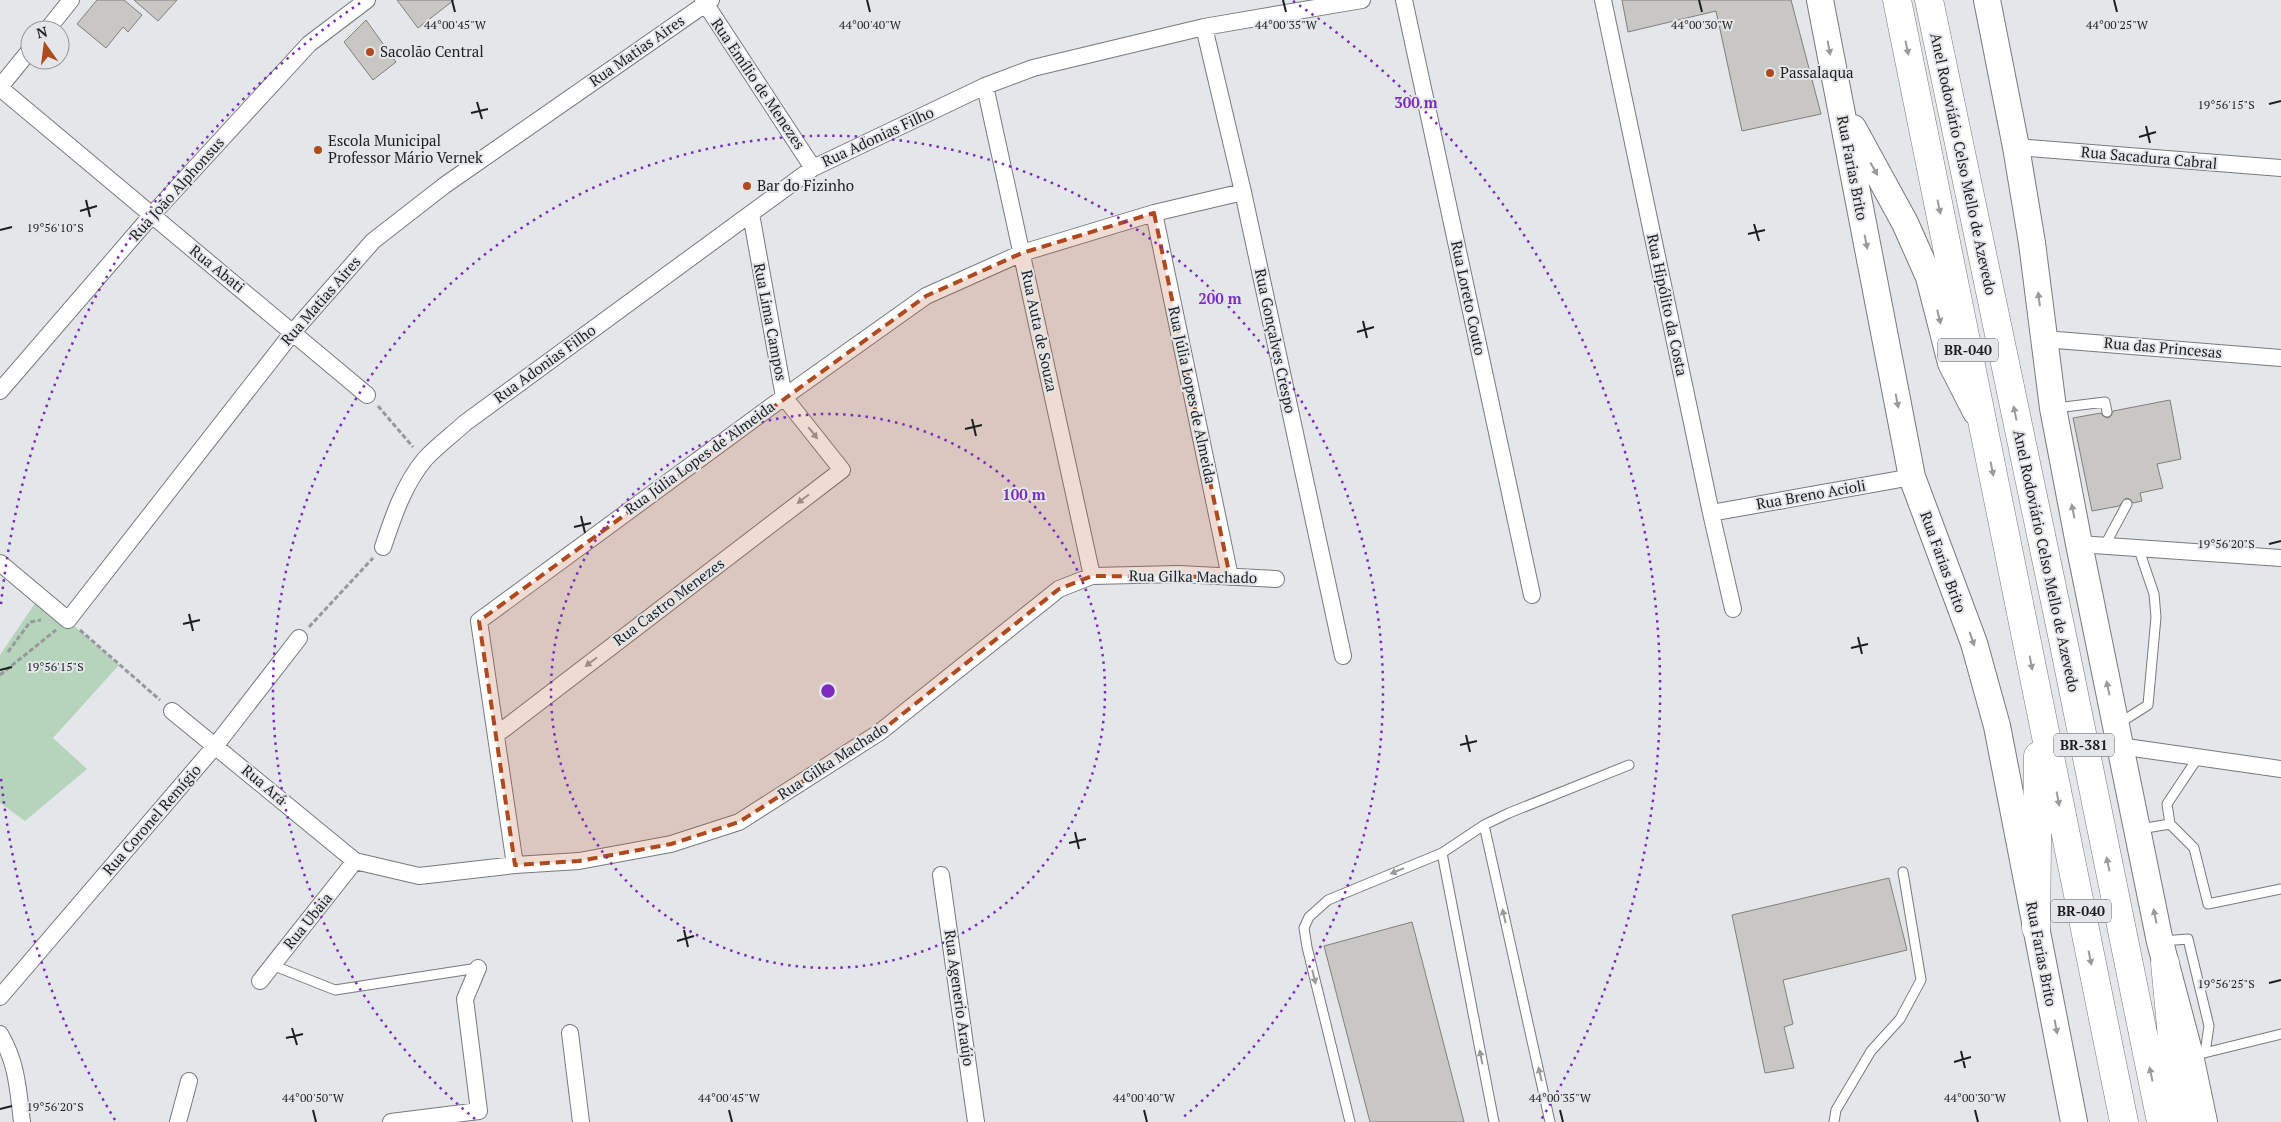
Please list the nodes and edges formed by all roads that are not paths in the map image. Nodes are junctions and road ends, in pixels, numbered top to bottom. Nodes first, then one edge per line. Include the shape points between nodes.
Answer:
1 (71, 0) edge
2 (367, 0) edge
3 (1361, 0) edge
4 (1404, 0) edge
5 (1603, 0) edge
6 (1820, 0) edge
7 (1897, 0) edge
8 (1929, 0) edge
9 (1987, 0) edge
10 (706, 1) edge
11 (55, 20) edge
12 (1204, 27) junction
13 (20, 62) edge
14 (986, 86) junction
15 (0, 87) edge
16 (1838, 93) junction
17 (2016, 147) junction
18 (814, 168) junction
19 (2281, 168) edge
20 (1243, 192) junction
21 (1154, 213) junction
22 (750, 214) junction
23 (151, 216) junction
24 (1022, 252) junction
25 (293, 332) junction
26 (2044, 339) junction
27 (2281, 358) edge
28 (2006, 368) joint
29 (0, 391) edge
30 (367, 394) road end
31 (784, 397) junction
32 (2053, 408) junction
33 (2107, 412) dead end
34 (1984, 430) junction
35 (842, 470) joint
36 (1912, 477) junction
37 (2127, 504) dead end
38 (1711, 513) junction
39 (2079, 544) junction
40 (2106, 545) junction
41 (383, 547) road end
42 (2138, 547) junction
43 (2281, 558) edge
44 (0, 563) edge
45 (1092, 576) junction
46 (1230, 577) junction
47 (1276, 579) dead end
48 (1532, 595) dead end
49 (1733, 609) dead end
50 (299, 638) road end
51 (1343, 656) dead end
52 (2038, 700) junction
53 (172, 711) road end
54 (496, 735) junction
55 (2118, 736) junction
56 (216, 745) junction
57 (2200, 756) junction
58 (1629, 766) dead end
59 (2281, 769) edge
60 (2170, 824) junction
61 (1484, 825) junction
62 (2137, 830) junction
63 (1442, 853) junction
64 (355, 861) junction
65 (515, 865) junction
66 (1903, 872) dead end
67 (941, 875) dead end
68 (2281, 889) edge
69 (2036, 928) junction
70 (2163, 953) junction
71 (272, 965) junction
72 (478, 968) joint
73 (260, 980) dead end
74 (0, 997) edge
75 (570, 1033) dead end
76 (0, 1034) edge
77 (2281, 1034) edge
78 (2198, 1054) junction
79 (189, 1081) dead end
80 (22, 1122) edge
81 (178, 1122) edge
82 (391, 1122) edge
83 (581, 1122) edge
84 (976, 1122) edge
85 (1350, 1122) edge
86 (1494, 1122) edge
87 (1550, 1122) edge
88 (1834, 1122) edge
89 (2074, 1122) edge
90 (2124, 1122) edge
91 (2161, 1122) edge
92 (2180, 1122) edge
93 (2204, 1122) edge

1 - 11 street
2 - 23 street, Rua João Alphonsus via 309,44
3 - 12 street, Rua Adonias Filho
4 - 48 street, Rua Loreto Couto
5 - 38 street, Rua Hipólito da Costa
6 -> 16 main road, Rua Farias Brito
7 -> 34 highway, Anel Rodoviário Celso Mello de Azevedo / BR-040
8 - 28 highway, Anel Rodoviário Celso Mello de Azevedo / BR-040
9 - 17 main road
10 - 18 street, Rua Emílio de Menezes
10 - 25 street, Rua Matias Aires via 445,185 373,241
12 - 14 street, Rua Adonias Filho via 1033,68
12 - 20 street, Rua Gonçalves Crespo
13 - 15 street
14 - 18 street, Rua Adonias Filho
14 - 24 street, Rua Auta de Souza
15 - 23 street, Rua Abati
16 -> 34 main road via 1860,144 1905,223 1929,277 1951,363
16 -> 36 main road, Rua Farias Brito
17 - 19 street, Rua Sacadura Cabral
26 -> 17 main road
18 - 22 street, Rua Adonias Filho
20 - 21 street, Rua Júlia Lopes de Almeida
20 - 51 street, Rua Gonçalves Crespo
21 - 24 street, Rua Júlia Lopes de Almeida
21 - 46 street, Rua Júlia Lopes de Almeida
22 - 31 street, Rua Lima Campos
22 - 41 street, Rua Adonias Filho via 465,423 425,460 408,484
23 - 25 street, Rua Abati
23 - 29 street, Rua João Alphonsus
24 - 31 street, Rua Júlia Lopes de Almeida via 926,296
24 - 45 street, Rua Auta de Souza
25 - 30 street, Rua Abati
25 - 44 street, Rua Matias Aires via 68,620
26 - 27 street, Rua das Princesas
26 - 32 main road
91 -> 28 highway, Anel Rodoviário Celso Mello de Azevedo / BR-381
31 -> 35 street, Rua Lima Campos
31 - 54 street, Rua Júlia Lopes de Almeida via 479,620
32 - 33 lane via 2105,402
39 -> 32 main road
34 -> 52 highway, Anel Rodoviário Celso Mello de Azevedo / BR-040
35 -> 54 street, Rua Castro Menezes
36 - 38 street, Rua Breno Acioli
36 -> 69 main road, Rua Farias Brito via 1974,643 1997,726
37 - 40 lane
38 - 49 street, Rua Hipólito da Costa
39 - 40 street
55 -> 39 main road
40 - 42 street
42 - 43 street
42 - 55 lane via 2154,594 2156,617 2148,705
45 - 46 street, Rua Gilka Machado via 1179,574
45 - 65 street, Rua Gilka Machado via 1059,589 880,732 739,822 671,844 579,861
46 - 47 street, Rua Gilka Machado
50 - 56 street, Rua Coronel Remígio
52 - 69 highway
52 -> 90 highway, Anel Rodoviário Celso Mello de Azevedo / BR-040
53 - 56 street, Rua Ará
54 - 65 street, Rua Júlia Lopes de Almeida
55 - 57 street
55 - 62 main road
56 - 64 street, Rua Ará
56 - 74 street, Rua Coronel Remígio
57 - 59 street
57 - 60 lane via 2167,804
58 - 61 lane
60 - 62 lane
60 - 68 lane via 2194,848 2208,904
61 - 63 lane
87 -> 61 lane
70 -> 62 main road
63 -> 85 lane via 1328,900 1309,917 1304,928
86 -> 63 lane
64 - 65 street, Rua Gilka Machado via 419,876
64 - 71 street, Rua Ubaia
66 - 88 lane via 1921,980 1900,1019 1871,1051 1836,1110
67 - 84 street, Rua Agenerio Araújo
69 -> 89 main road, Rua Farias Brito
70 - 78 main road
70 - 92 highway
71 - 72 lane via 335,990
71 - 73 street, Rua Ubaia
72 - 82 street via 466,1000 479,1111
75 - 83 street
76 - 80 street via 11,1052
77 - 78 lane
78 - 93 main road
79 - 81 street

